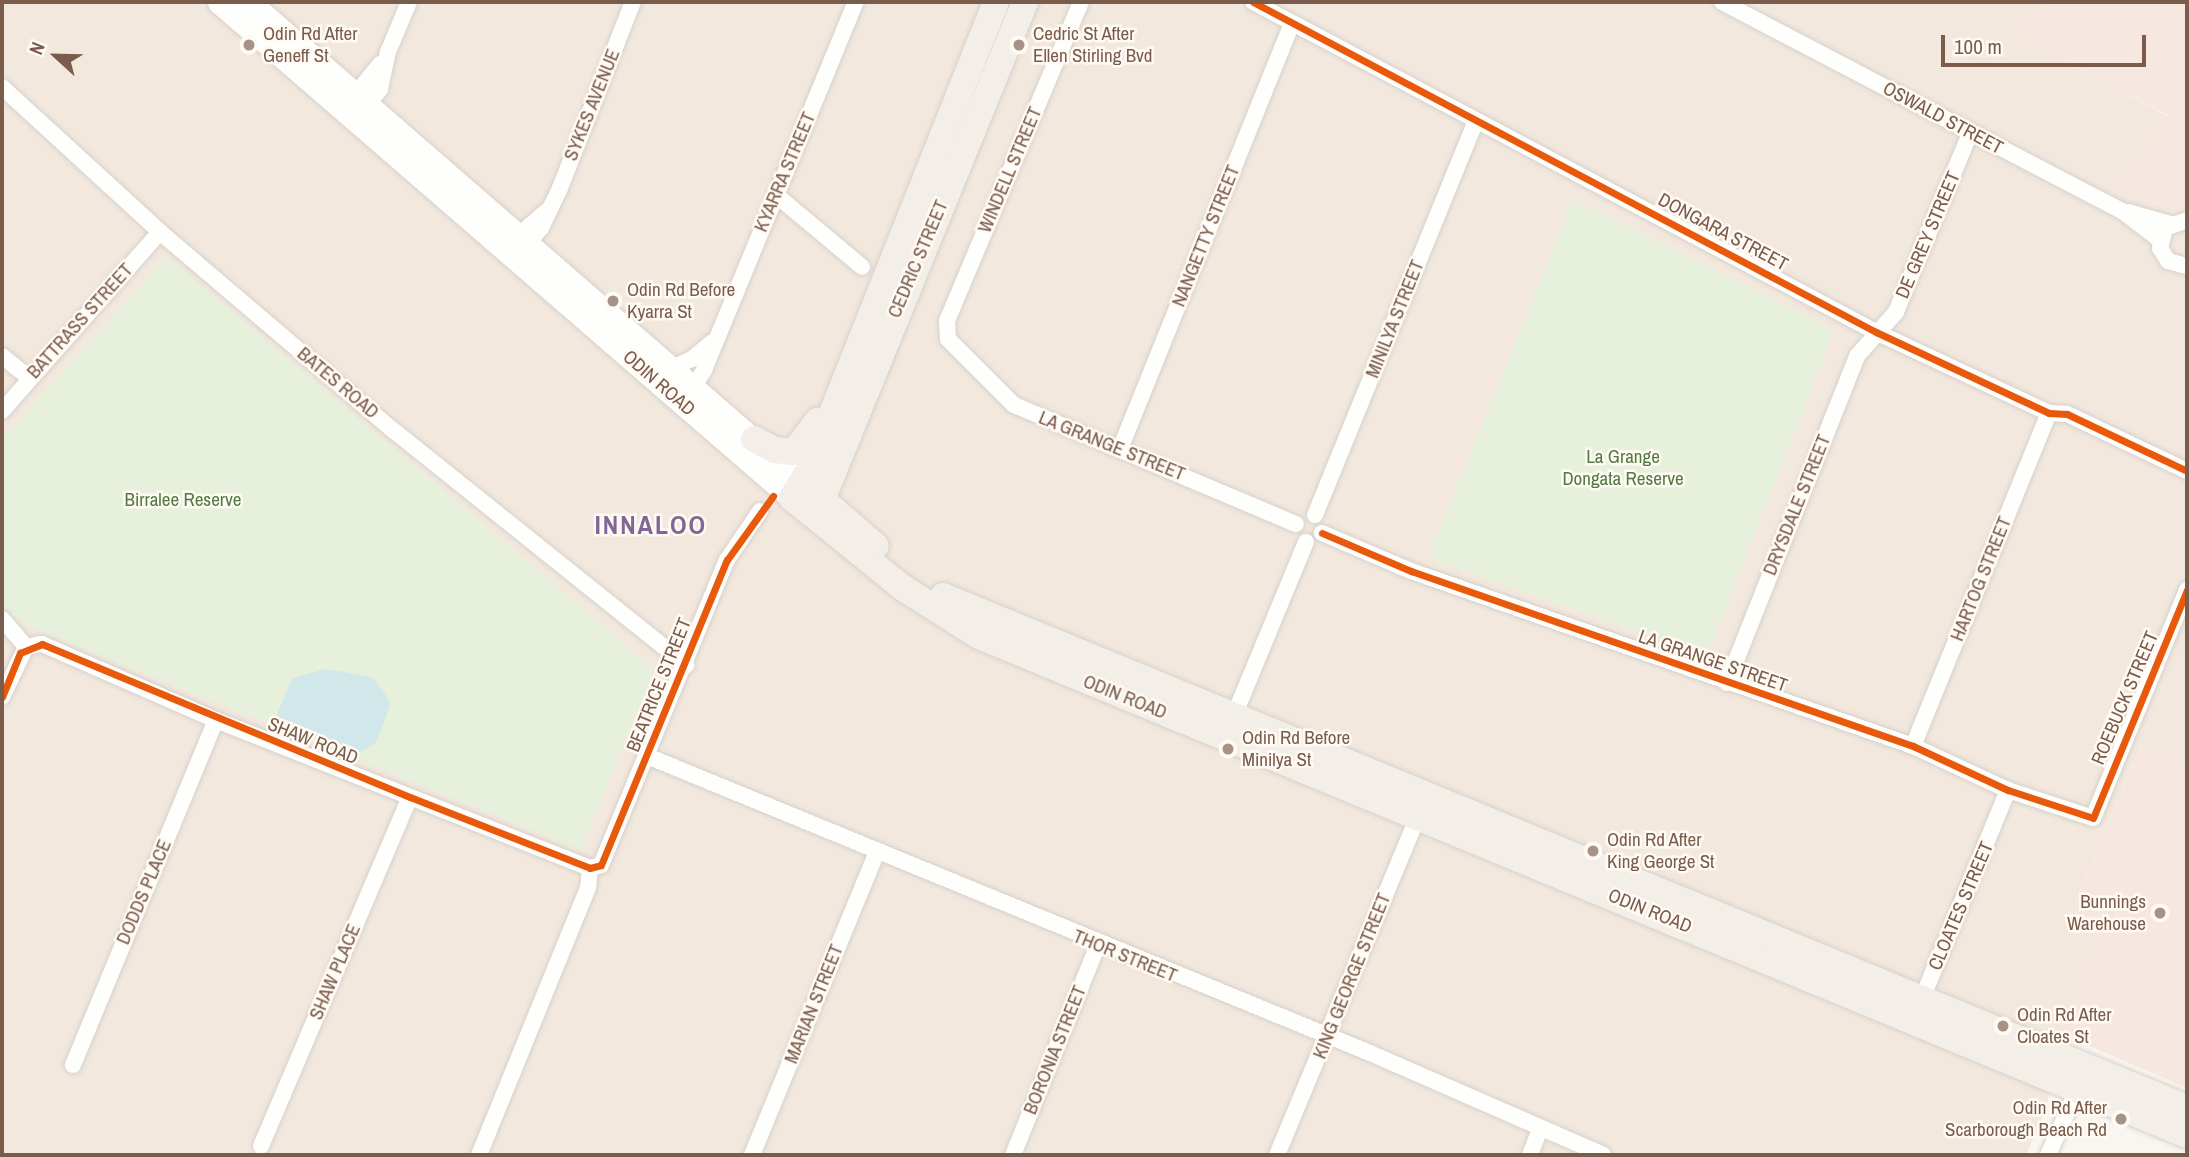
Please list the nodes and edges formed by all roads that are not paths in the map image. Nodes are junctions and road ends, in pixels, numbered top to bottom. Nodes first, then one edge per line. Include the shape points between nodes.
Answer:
1 (219, 2) edge
2 (249, 2) edge
3 (409, 2) edge
4 (633, 2) edge
5 (856, 2) edge
6 (996, 2) edge
7 (1025, 2) edge
8 (1081, 2) edge
9 (1252, 2) edge
10 (1723, 2) edge
11 (1292, 24) junction
12 (2, 88) edge
13 (356, 106) junction
14 (1475, 122) junction
15 (1970, 133) junction
16 (776, 195) junction
17 (2122, 211) junction
18 (2183, 221) edge
19 (160, 232) junction
20 (2160, 240) junction
21 (516, 246) junction
22 (2187, 266) edge
23 (862, 267) dead end
24 (1876, 332) junction
25 (948, 339) joint
26 (712, 342) junction
27 (2, 356) edge
28 (850, 361) junction
29 (663, 373) junction
30 (29, 378) junction
31 (689, 394) junction
32 (2, 411) edge
33 (2049, 413) junction
34 (754, 439) junction
35 (1119, 449) junction
36 (2187, 471) edge
37 (797, 491) junction
38 (819, 508) junction
39 (760, 511) dead end
40 (1315, 515) junction
41 (1296, 523) junction
42 (1322, 533) junction
43 (1306, 542) junction
44 (2187, 590) edge
45 (2, 619) edge
46 (26, 647) junction
47 (685, 665) junction
48 (1727, 683) junction
49 (2, 697) edge
50 (216, 720) junction
51 (1229, 728) junction
52 (1913, 746) junction
53 (647, 757) junction
54 (2008, 790) junction
55 (410, 797) junction
56 (1422, 806) junction
57 (2093, 818) joint
58 (877, 852) junction
59 (590, 868) junction
60 (1098, 945) junction
61 (1917, 1011) junction
62 (1327, 1037) junction
63 (73, 1065) dead end
64 (2082, 1078) junction
65 (2183, 1105) edge
66 (1540, 1129) junction
67 (2187, 1135) edge
68 (261, 1146) dead end
69 (479, 1155) edge
70 (752, 1155) edge
71 (1013, 1155) edge
72 (1277, 1155) edge
73 (1530, 1155) edge
74 (1603, 1155) edge
75 (2048, 1155) edge

1 - 13 main road, ODIN ROAD
2 - 13 main road, ODIN ROAD
3 - 13 street via 388,52
4 - 21 street, SYKES AVENUE via 550,209
5 - 16 street, KYARRA STREET
6 - 28 main road, CEDRIC STREET
7 - 38 main road, CEDRIC STREET via 827,477
8 - 25 street, WINDELL STREET via 947,320
9 - 11 street, DONGARA STREET
10 - 15 street, OSWALD STREET
11 - 14 street, DONGARA STREET
11 - 35 street, NANGETTY STREET
12 - 19 street, BATES ROAD
13 - 21 main road, ODIN ROAD
14 - 24 street, DONGARA STREET
14 - 40 street, MINILYA STREET
15 - 17 street, OSWALD STREET
15 - 24 street, DE GREY STREET via 1896,312
16 - 23 street
16 - 26 street, KYARRA STREET
17 - 18 street
17 - 20 street, OSWALD STREET
18 - 20 street
19 - 30 street, BATTRASS STREET
19 - 47 street, BATES ROAD via 403,439
20 - 22 street, OSWALD STREET via 2168,261
21 - 29 main road, ODIN ROAD
24 - 33 street, DONGARA STREET
24 - 48 street, DRYSDALE STREET via 1857,356
25 - 35 street, LA GRANGE STREET via 1014,405
26 - 29 street via 692,359
26 - 31 street, KYARRA STREET
27 - 30 street
28 - 34 main road via 812,432 794,452 775,450
28 - 37 main road, CEDRIC STREET
29 - 31 main road, ODIN ROAD
30 - 32 street, BATTRASS STREET
31 - 34 main road, ODIN ROAD
31 - 37 main road, ODIN ROAD
33 - 36 street, DONGARA STREET via 2067,414
33 - 52 street, HARTOG STREET
34 - 37 main road, ODIN ROAD
35 - 41 street, LA GRANGE STREET
37 - 38 main road, ODIN ROAD
38 - 51 main road, ODIN ROAD via 903,589 961,627
39 - 47 street, BEATRICE STREET via 727,560
40 - 41 street via 1304,515
40 - 42 street via 1322,523
41 - 43 street via 1297,536
42 - 43 street
42 - 48 street, LA GRANGE STREET via 1411,571
43 - 51 street
44 - 57 street, ROEBUCK STREET
45 - 46 street
46 - 49 street
46 - 50 street, SHAW ROAD via 42,644
47 - 53 street, BEATRICE STREET
48 - 52 street, LA GRANGE STREET
50 - 55 street, SHAW ROAD
50 - 63 street, DODDS PLACE
51 - 56 main road, ODIN ROAD
52 - 54 street, LA GRANGE STREET
53 - 58 street, THOR STREET
53 - 59 street, BEATRICE STREET via 601,865
54 - 57 street, LA GRANGE STREET
54 - 61 street, CLOATES STREET
55 - 59 street, SHAW ROAD
55 - 68 street, SHAW PLACE
56 - 61 main road, ODIN ROAD
56 - 62 street, KING GEORGE STREET
58 - 60 street, THOR STREET
58 - 70 street, MARIAN STREET
59 - 69 street, BEATRICE STREET via 588,888
60 - 62 street, THOR STREET
60 - 71 street, BORONIA STREET
61 - 64 main road, ODIN ROAD
62 - 66 street, THOR STREET
62 - 72 street, KING GEORGE STREET
64 - 65 main road, ODIN ROAD
64 - 67 main road, ODIN ROAD
64 - 75 street
66 - 73 street
66 - 74 street, THOR STREET

